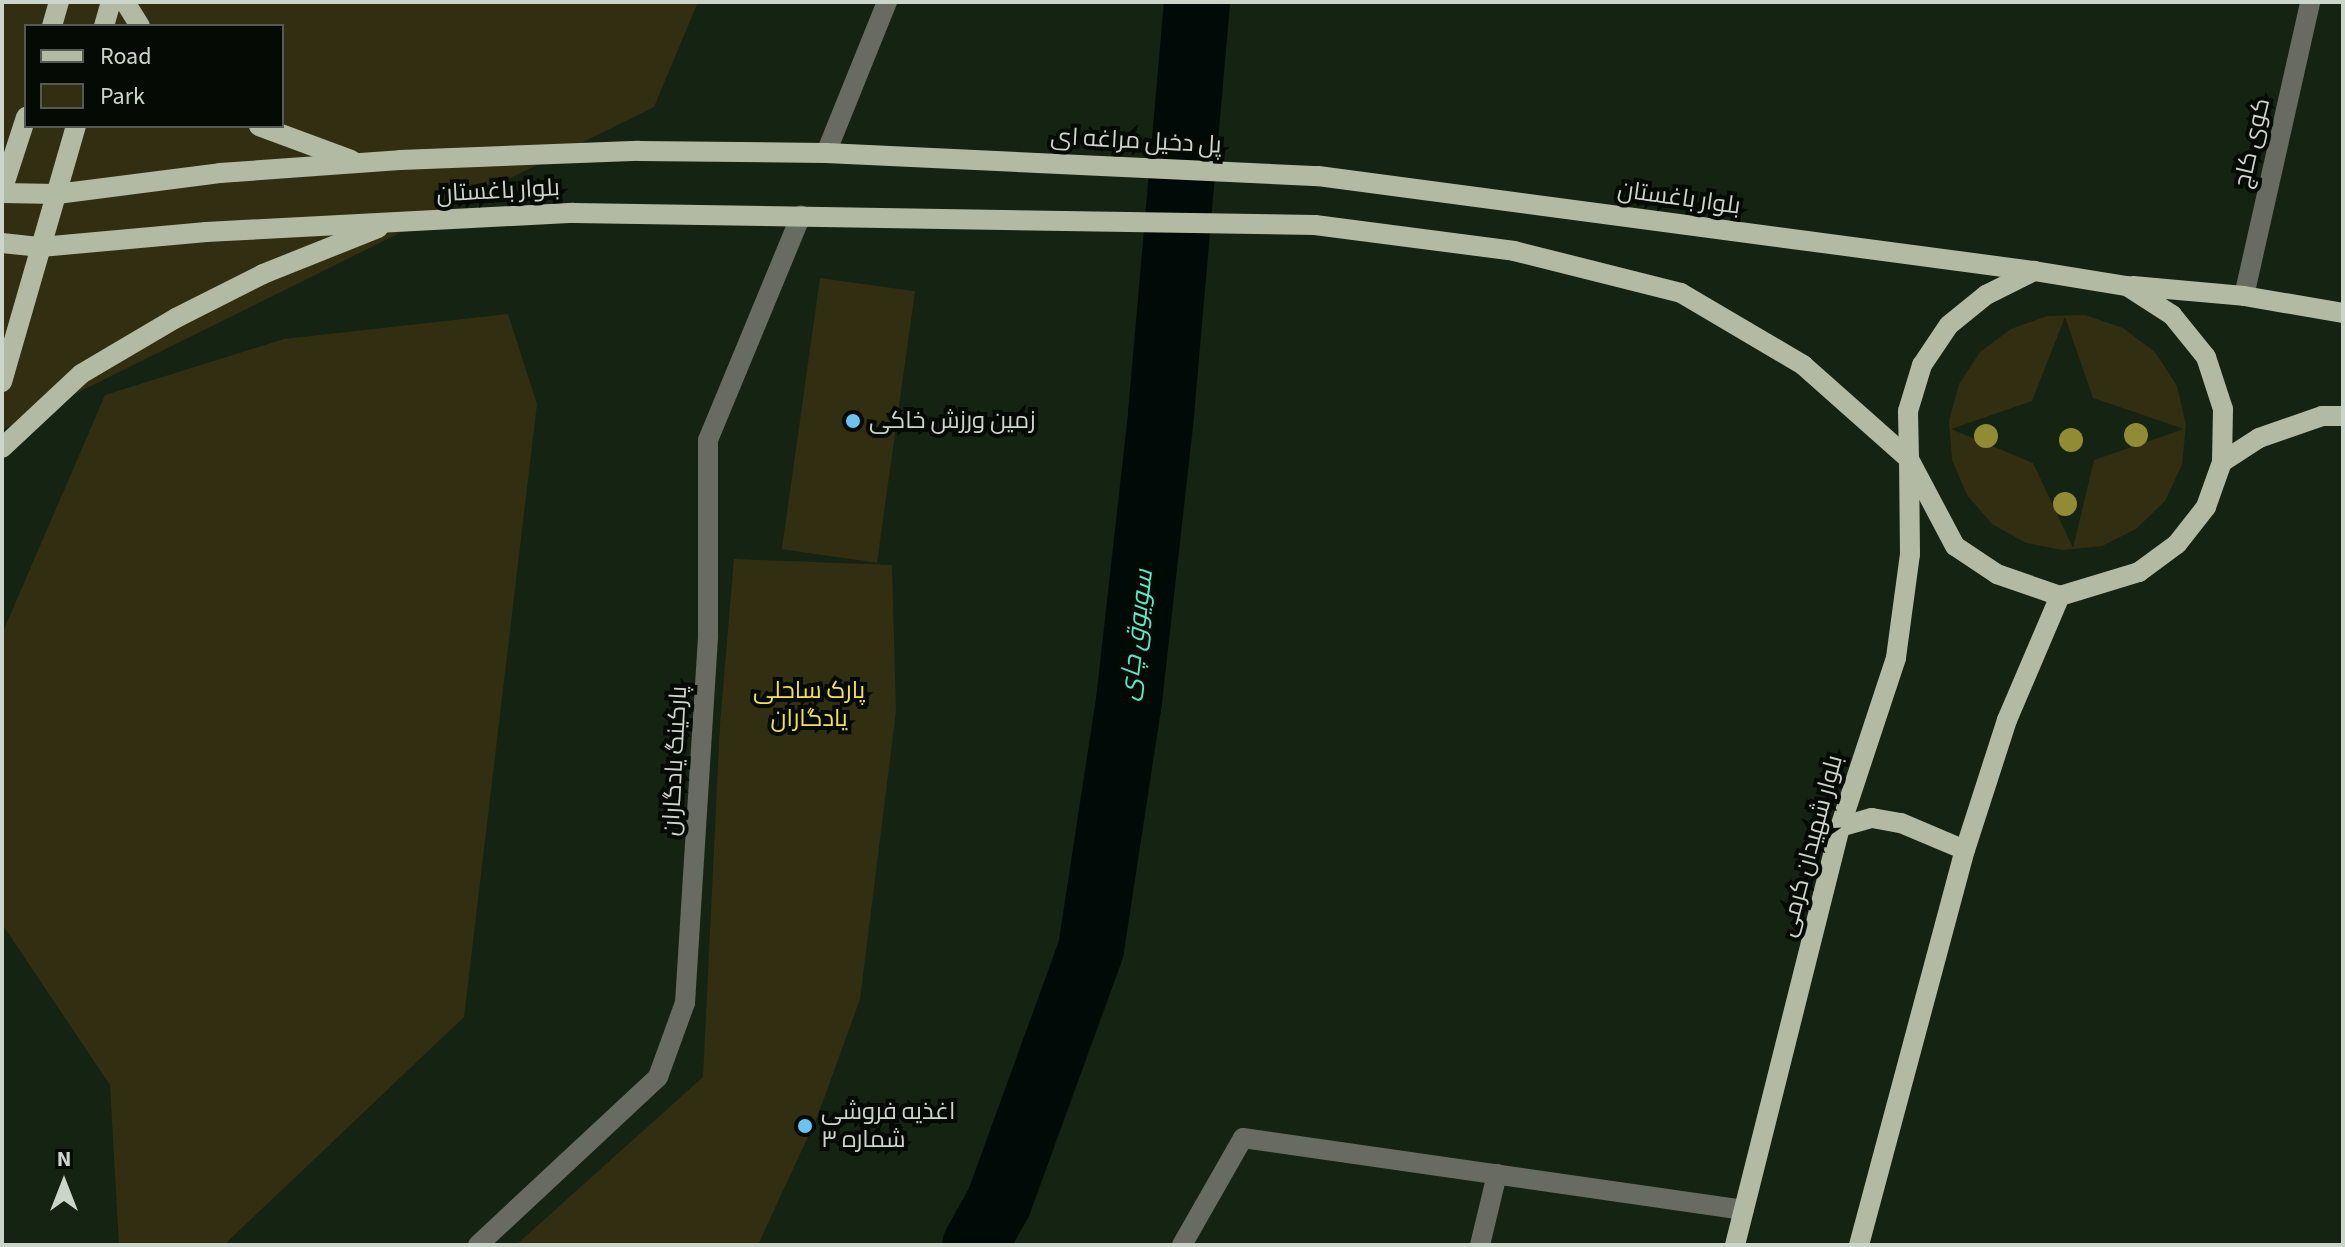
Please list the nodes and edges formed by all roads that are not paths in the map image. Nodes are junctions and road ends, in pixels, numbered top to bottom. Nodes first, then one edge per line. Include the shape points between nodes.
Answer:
1 (59, 2) edge
2 (111, 2) edge
3 (125, 2) edge
4 (887, 2) edge
5 (2310, 2) edge
6 (53, 24) edge
7 (105, 24) edge
8 (139, 24) edge
9 (24, 123) edge
10 (75, 128) edge
11 (264, 128) edge
12 (826, 153) junction
13 (952, 158) joint
14 (358, 163) junction
15 (1318, 176) joint
16 (2, 192) edge
17 (57, 194) junction
18 (801, 215) junction
19 (394, 222) junction
20 (2, 243) edge
21 (41, 247) junction
22 (2034, 271) junction
23 (2127, 286) junction
24 (2244, 296) junction
25 (2343, 313) edge
26 (2, 382) edge
27 (2343, 416) edge
28 (2, 448) edge
29 (1909, 459) junction
30 (2222, 462) junction
31 (2060, 596) junction
32 (1840, 827) junction
33 (1965, 850) junction
34 (1497, 1174) junction
35 (1744, 1210) junction
36 (478, 1245) edge
37 (1182, 1245) edge
38 (1480, 1245) edge
39 (1735, 1245) edge
40 (1859, 1245) edge

1 - 6 main road
2 - 7 main road
3 - 8 main road
4 - 12 street
5 - 24 street, کوی کاج
9 - 16 main road
10 - 17 main road
11 - 14 main road
12 - 13 main road, بلوار باغستان
12 - 14 main road, بلوار باغستان via 639,151
13 - 15 main road, پل دخیل مراغه ای
14 - 17 main road, بلوار باغستان via 220,173
15 - 22 main road, بلوار باغستان
16 - 17 main road, بلوار باغستان
17 - 21 main road
18 - 19 main road, بلوار باغستان via 574,213
18 - 29 main road, بلوار باغستان via 1315,225 1514,251 1681,293 1803,365
18 - 36 street, پارکینگ یادگاران via 708,440 708,636 685,1003 658,1077
19 - 21 main road, بلوار باغستان
19 - 28 main road via 263,274 176,318 81,374
20 - 21 main road, بلوار باغستان
21 - 26 main road
22 - 23 main road, بلوار باغستان
22 - 29 main road, بلوار شهیدان کرمی via 1986,295 1958,317 1928,355 1908,411
23 - 24 main road
23 - 30 main road via 2172,315 2206,357 2223,409
24 - 25 main road
27 - 30 main road via 2322,416 2259,438
29 - 31 main road via 1955,546 1997,574
29 - 32 main road, بلوار شهیدان کرمی via 1910,554 1896,658
30 - 31 main road via 2206,507 2177,544 2139,572
31 - 33 main road via 2007,720
32 - 33 main road via 1872,818
32 - 35 main road, بلوار شهیدان کرمی
33 - 40 main road
34 - 35 street
34 - 37 street via 1243,1138
34 - 38 street
35 - 39 main road, بلوار شهیدان کرمی

